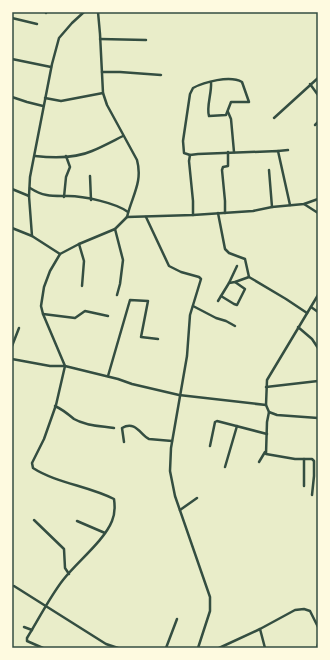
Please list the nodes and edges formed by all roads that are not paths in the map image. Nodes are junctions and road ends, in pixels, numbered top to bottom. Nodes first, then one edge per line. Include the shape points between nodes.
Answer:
1 (84, 12) edge
2 (98, 12) edge
3 (12, 18) edge
4 (37, 24) dead end
5 (100, 39) junction
6 (146, 40) dead end
7 (12, 59) edge
8 (51, 67) junction
9 (102, 72) junction
10 (161, 75) dead end
11 (318, 78) edge
12 (211, 82) junction
13 (310, 84) junction
14 (103, 93) junction
15 (318, 95) edge
16 (12, 97) edge
17 (45, 98) junction
18 (43, 106) junction
19 (228, 112) junction
20 (274, 118) dead end
21 (318, 122) edge
22 (315, 125) dead end
23 (123, 136) junction
24 (288, 150) dead end
25 (278, 151) junction
26 (228, 152) junction
27 (234, 152) junction
28 (190, 155) junction
29 (35, 156) junction
30 (66, 156) junction
31 (269, 170) dead end
32 (90, 176) dead end
33 (30, 188) junction
34 (12, 189) edge
35 (29, 196) junction
36 (64, 197) junction
37 (318, 199) edge
38 (91, 200) junction
39 (304, 204) junction
40 (290, 205) junction
41 (272, 207) junction
42 (128, 212) junction
43 (218, 213) junction
44 (225, 213) junction
45 (318, 213) edge
46 (193, 215) junction
47 (127, 217) junction
48 (146, 217) junction
49 (12, 228) edge
50 (115, 229) junction
51 (32, 236) junction
52 (79, 244) junction
53 (60, 254) junction
54 (237, 266) dead end
55 (249, 277) junction
56 (235, 282) junction
57 (229, 283) junction
58 (82, 286) dead end
59 (117, 295) dead end
60 (318, 295) edge
61 (221, 296) junction
62 (218, 301) dead end
63 (193, 306) junction
64 (311, 307) junction
65 (318, 312) edge
66 (307, 313) junction
67 (43, 314) junction
68 (108, 316) dead end
69 (235, 326) dead end
70 (298, 327) junction
71 (19, 328) dead end
72 (158, 339) dead end
73 (12, 346) edge
74 (318, 348) edge
75 (12, 359) edge
76 (65, 366) junction
77 (108, 376) junction
78 (318, 381) edge
79 (266, 387) junction
80 (179, 395) junction
81 (266, 405) junction
82 (55, 406) junction
83 (268, 412) junction
84 (318, 418) edge
85 (237, 426) junction
86 (114, 428) dead end
87 (267, 434) junction
88 (172, 441) junction
89 (124, 442) dead end
90 (210, 446) dead end
91 (266, 451) junction
92 (304, 459) junction
93 (259, 462) dead end
94 (225, 467) dead end
95 (304, 486) dead end
96 (312, 495) dead end
97 (197, 498) dead end
98 (180, 510) junction
99 (34, 520) dead end
100 (77, 521) dead end
101 (105, 533) junction
102 (69, 574) junction
103 (14, 586) dead end
104 (46, 607) junction
105 (177, 620) dead end
106 (24, 627) dead end
107 (318, 627) edge
108 (260, 629) junction
109 (32, 630) junction
110 (318, 644) edge
111 (223, 647) edge
112 (43, 648) edge
113 (118, 648) edge
114 (166, 648) edge
115 (198, 648) edge
116 (219, 648) edge
117 (265, 648) edge
118 (316, 648) edge

1 - 8 street via 59,38
2 - 5 street
3 - 4 street
5 - 6 street
5 - 9 street
7 - 8 street
8 - 17 street
9 - 10 street
9 - 14 street
11 - 13 street
12 - 19 street via 208,116 222,117
12 - 19 street via 235,79 242,82 249,102 231,102
12 - 28 street via 190,91 183,141 184,153
13 - 15 street
13 - 20 street
14 - 17 street via 61,101
14 - 23 street
16 - 18 street
17 - 18 street
18 - 29 street
19 - 27 street
21 - 22 street
23 - 30 street via 90,152
23 - 42 street via 137,160 139,170 139,179
24 - 25 street
25 - 27 street
25 - 40 street
26 - 27 street
26 - 28 street
26 - 44 street via 228,166 222,170
28 - 46 street
29 - 30 street
29 - 33 street
30 - 36 street via 70,167
31 - 41 street
32 - 38 street
33 - 35 street
33 - 36 street via 46,196
34 - 35 street
35 - 51 street
36 - 38 street
37 - 39 street
38 - 42 street via 112,204
39 - 40 street
39 - 45 street
40 - 41 street
41 - 44 street
42 - 47 street
43 - 44 street
43 - 46 street
43 - 55 street via 225,248 229,253 245,259
46 - 48 street
47 - 48 street
47 - 50 street
48 - 63 street via 169,266 201,278
49 - 51 street
50 - 52 street
50 - 59 street via 122,260
51 - 53 street
52 - 53 street
52 - 58 street via 84,261
53 - 67 street via 44,287 41,306
54 - 57 street
55 - 56 street
55 - 66 street
56 - 57 street
56 - 61 street via 245,289 237,305
57 - 61 street
60 - 64 street
61 - 62 street
63 - 69 street
63 - 80 street
64 - 65 street
64 - 66 street
66 - 70 street
67 - 68 street via 75,318 85,312
67 - 76 street
70 - 74 street
70 - 79 street via 267,380
71 - 73 street
72 - 77 street via 141,336 148,301 130,300
75 - 76 street
76 - 77 street
76 - 82 street
77 - 80 street
78 - 79 street
79 - 81 street
80 - 81 street
80 - 88 street
81 - 83 street
82 - 86 street via 88,424
82 - 101 street via 44,439 32,463 33,468 114,499 113,520
83 - 84 street via 276,415
83 - 87 street
85 - 87 street
85 - 90 street via 215,422
85 - 94 street
87 - 91 street
88 - 89 street via 149,439 139,430 126,426 122,428
88 - 98 street via 170,472
91 - 92 street via 270,456
91 - 93 street
92 - 95 street
92 - 96 street via 312,459 314,464
97 - 98 street
98 - 115 street via 210,597 210,611
99 - 102 street via 64,549 64,568
100 - 101 street
101 - 102 street
102 - 104 street
103 - 104 street
104 - 109 street
104 - 113 street via 106,644
105 - 114 street
106 - 109 street
107 - 108 street via 310,611 304,608 294,610
108 - 111 street
108 - 117 street
109 - 112 street via 27,641
110 - 118 street
111 - 116 street

